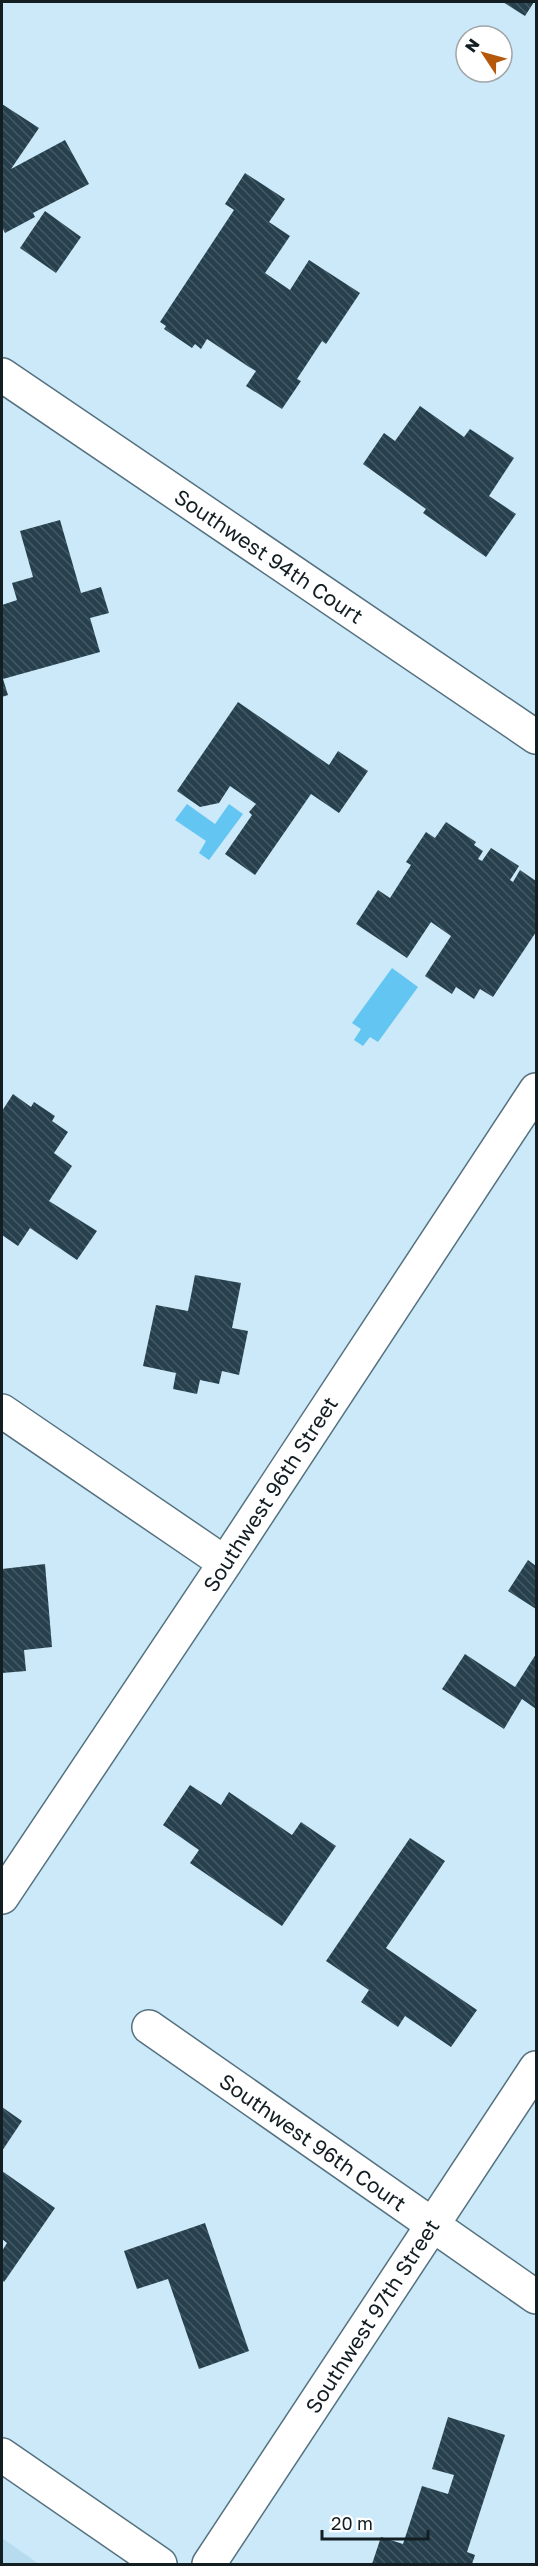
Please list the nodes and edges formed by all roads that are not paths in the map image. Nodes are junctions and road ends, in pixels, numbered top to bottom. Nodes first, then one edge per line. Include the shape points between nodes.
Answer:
1 (2, 375) edge
2 (537, 737) edge
3 (537, 1090) edge
4 (2, 1411) edge
5 (225, 1563) junction
6 (2, 1897) edge
7 (149, 2027) dead end
8 (537, 2068) edge
9 (433, 2225) junction
10 (537, 2296) edge
11 (2, 2455) edge
12 (160, 2565) edge
13 (209, 2565) edge

1 - 2 street, Southwest 94th Court
3 - 5 street, Southwest 96th Street
4 - 5 street
5 - 6 street, Southwest 96th Street
7 - 9 street, Southwest 96th Court
8 - 9 street, Southwest 97th Street
9 - 10 street, Southwest 96th Court
9 - 13 street, Southwest 97th Street
11 - 12 street

